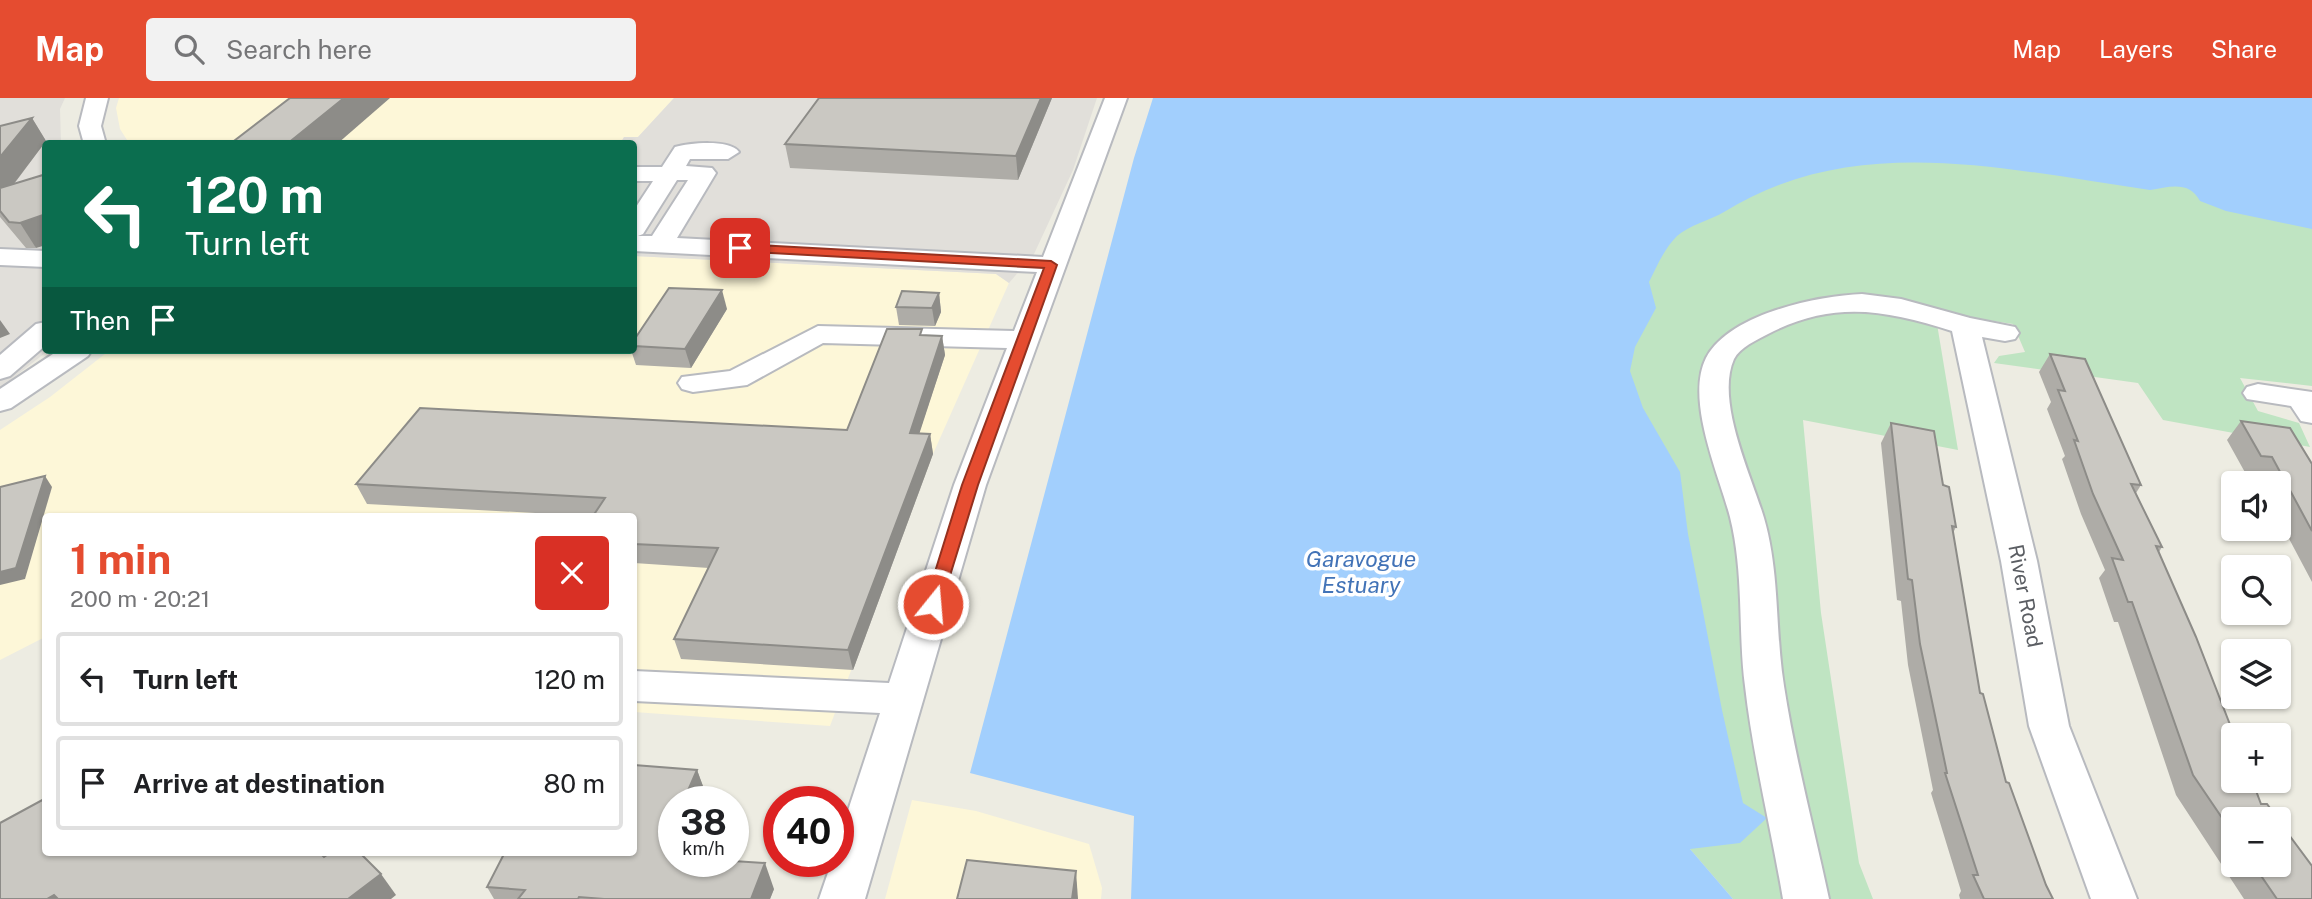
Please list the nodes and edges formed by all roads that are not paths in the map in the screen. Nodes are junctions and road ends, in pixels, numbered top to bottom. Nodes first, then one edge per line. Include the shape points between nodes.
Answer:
1 (97, 98) edge
2 (1116, 98) edge
3 (93, 140) edge
4 (728, 152) dead end
5 (670, 173) junction
6 (637, 174) edge
7 (637, 224) edge
8 (637, 243) edge
9 (660, 244) junction
10 (0, 257) edge
11 (42, 259) edge
12 (1051, 265) junction
13 (1965, 326) junction
14 (42, 333) edge
15 (2005, 333) dead end
16 (1023, 340) junction
17 (72, 354) edge
18 (0, 370) edge
19 (693, 383) dead end
20 (2258, 393) dead end
21 (0, 402) edge
22 (2312, 414) edge
23 (637, 686) edge
24 (904, 699) junction
25 (842, 899) edge
26 (1806, 899) edge
27 (2114, 899) edge

1 - 3 street via 90,126
2 - 12 street
4 - 5 street via 683,152
5 - 6 street
5 - 7 street
5 - 9 street via 704,173
8 - 9 street
9 - 12 street
10 - 11 street
12 - 16 street
13 - 15 street
13 - 26 street via 1912,310 1863,302 1844,304 1809,310 1746,333 1729,344 1719,360 1714,385 1753,537 1764,685
13 - 27 street, River Road via 2019,561 2049,726
14 - 18 street
16 - 19 street via 818,334 737,379
16 - 24 street via 970,485
17 - 21 street
20 - 22 street via 2301,398
23 - 24 street
24 - 25 street

